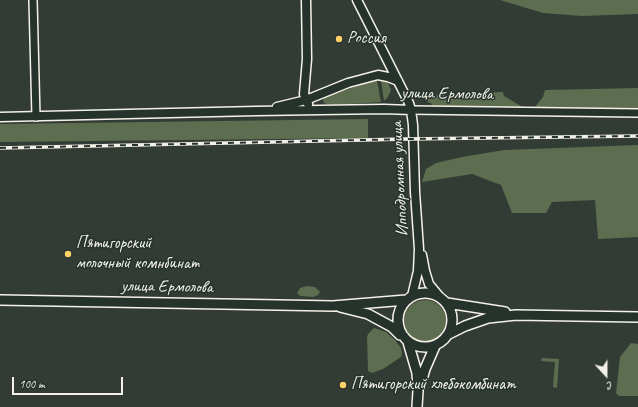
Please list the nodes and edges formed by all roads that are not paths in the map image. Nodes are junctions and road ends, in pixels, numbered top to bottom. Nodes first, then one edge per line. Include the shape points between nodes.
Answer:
1 (33, 0) edge
2 (306, 0) edge
3 (357, 0) edge
4 (398, 81) junction
5 (306, 100) junction
6 (318, 110) junction
7 (411, 110) junction
8 (256, 111) junction
9 (638, 113) edge
10 (0, 117) edge
11 (36, 117) junction
12 (419, 249) junction
13 (439, 296) junction
14 (409, 298) junction
15 (0, 300) edge
16 (447, 303) junction
17 (333, 306) junction
18 (548, 316) junction
19 (638, 317) edge
20 (449, 334) junction
21 (405, 339) junction
22 (435, 346) junction
23 (418, 391) junction
24 (417, 407) edge

1 - 11 street
2 - 5 street
3 - 4 street, Ипподромная улица
4 - 5 street, улица Ермолова via 378,76
4 - 7 street, Ипподромная улица
5 - 6 street via 311,107
5 - 8 street, улица Ермолова
6 - 7 street, улица Ермолова
6 - 8 street, улица Ермолова
7 - 9 street, улица Ермолова
7 - 12 street, Ипподромная улица
8 - 11 street, улица Ермолова
10 - 11 street, улица Ермолова
12 - 13 street, Ипподромная улица via 430,284
12 - 14 street, Ипподромная улица via 418,271
13 - 14 main road, улица Ермолова via 424,293
13 - 16 main road
14 - 17 main road, улица Ермолова
14 - 21 main road via 399,312 397,320
15 - 17 main road, улица Ермолова
16 - 18 main road via 493,311
16 - 20 main road via 453,318
17 - 21 main road, улица Ермолова via 368,314 392,327
18 - 19 main road
18 - 20 main road via 516,315 488,318
20 - 22 main road
21 - 22 main road, улица Ермолова via 421,348
21 - 23 main road via 416,373
22 - 23 main road
23 - 24 main road

